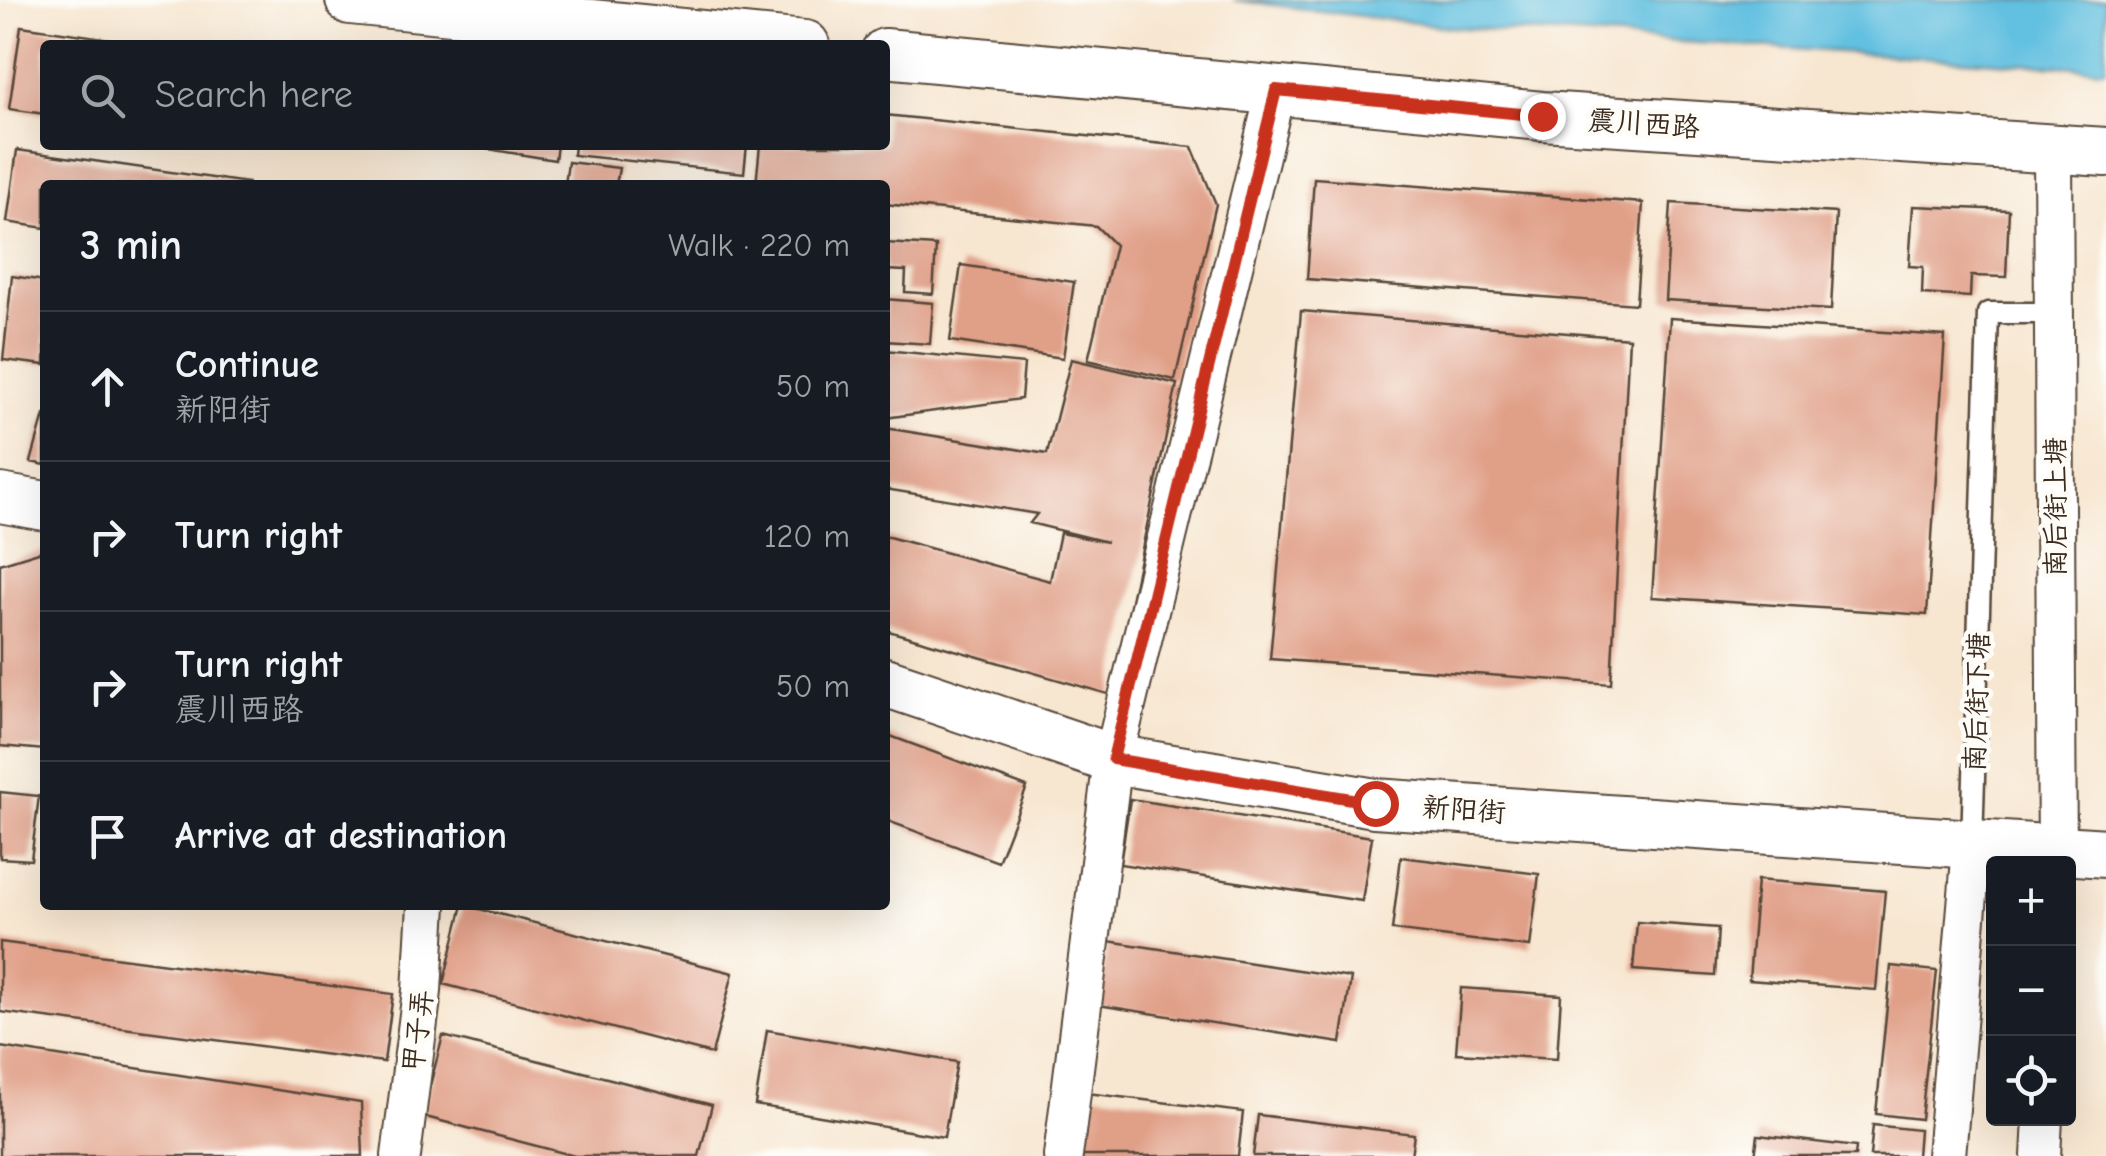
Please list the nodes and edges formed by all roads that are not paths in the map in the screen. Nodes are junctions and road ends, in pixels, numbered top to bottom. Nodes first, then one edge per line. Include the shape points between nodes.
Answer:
1 (350, 0) edge
2 (754, 40) edge
3 (890, 53) edge
4 (1276, 90) junction
5 (2053, 150) junction
6 (2106, 152) edge
7 (2054, 313) junction
8 (0, 498) edge
9 (40, 505) edge
10 (890, 684) edge
11 (1113, 759) junction
12 (1972, 846) junction
13 (2106, 853) edge
14 (2043, 856) edge
15 (2057, 856) edge
16 (2076, 856) edge
17 (426, 910) edge
18 (2043, 1126) edge
19 (401, 1156) edge
20 (1063, 1156) edge
21 (1946, 1156) edge
22 (2041, 1156) edge

1 - 2 street
3 - 4 street, 震川西路
4 - 5 street, 震川西路 via 1542,116
4 - 11 street
5 - 6 street, 震川西路
5 - 7 street, 南后街上塘
7 - 12 lane, 南后街下塘 via 1988,313
7 - 15 street, 南后街上塘
8 - 9 street
10 - 11 street, 新阳街
11 - 12 street, 新阳街 via 1375,803
11 - 20 street
12 - 14 street, 新阳街
12 - 21 street, 南后街下塘
13 - 16 street, 新阳街
17 - 19 street, 甲子弄
18 - 22 street

